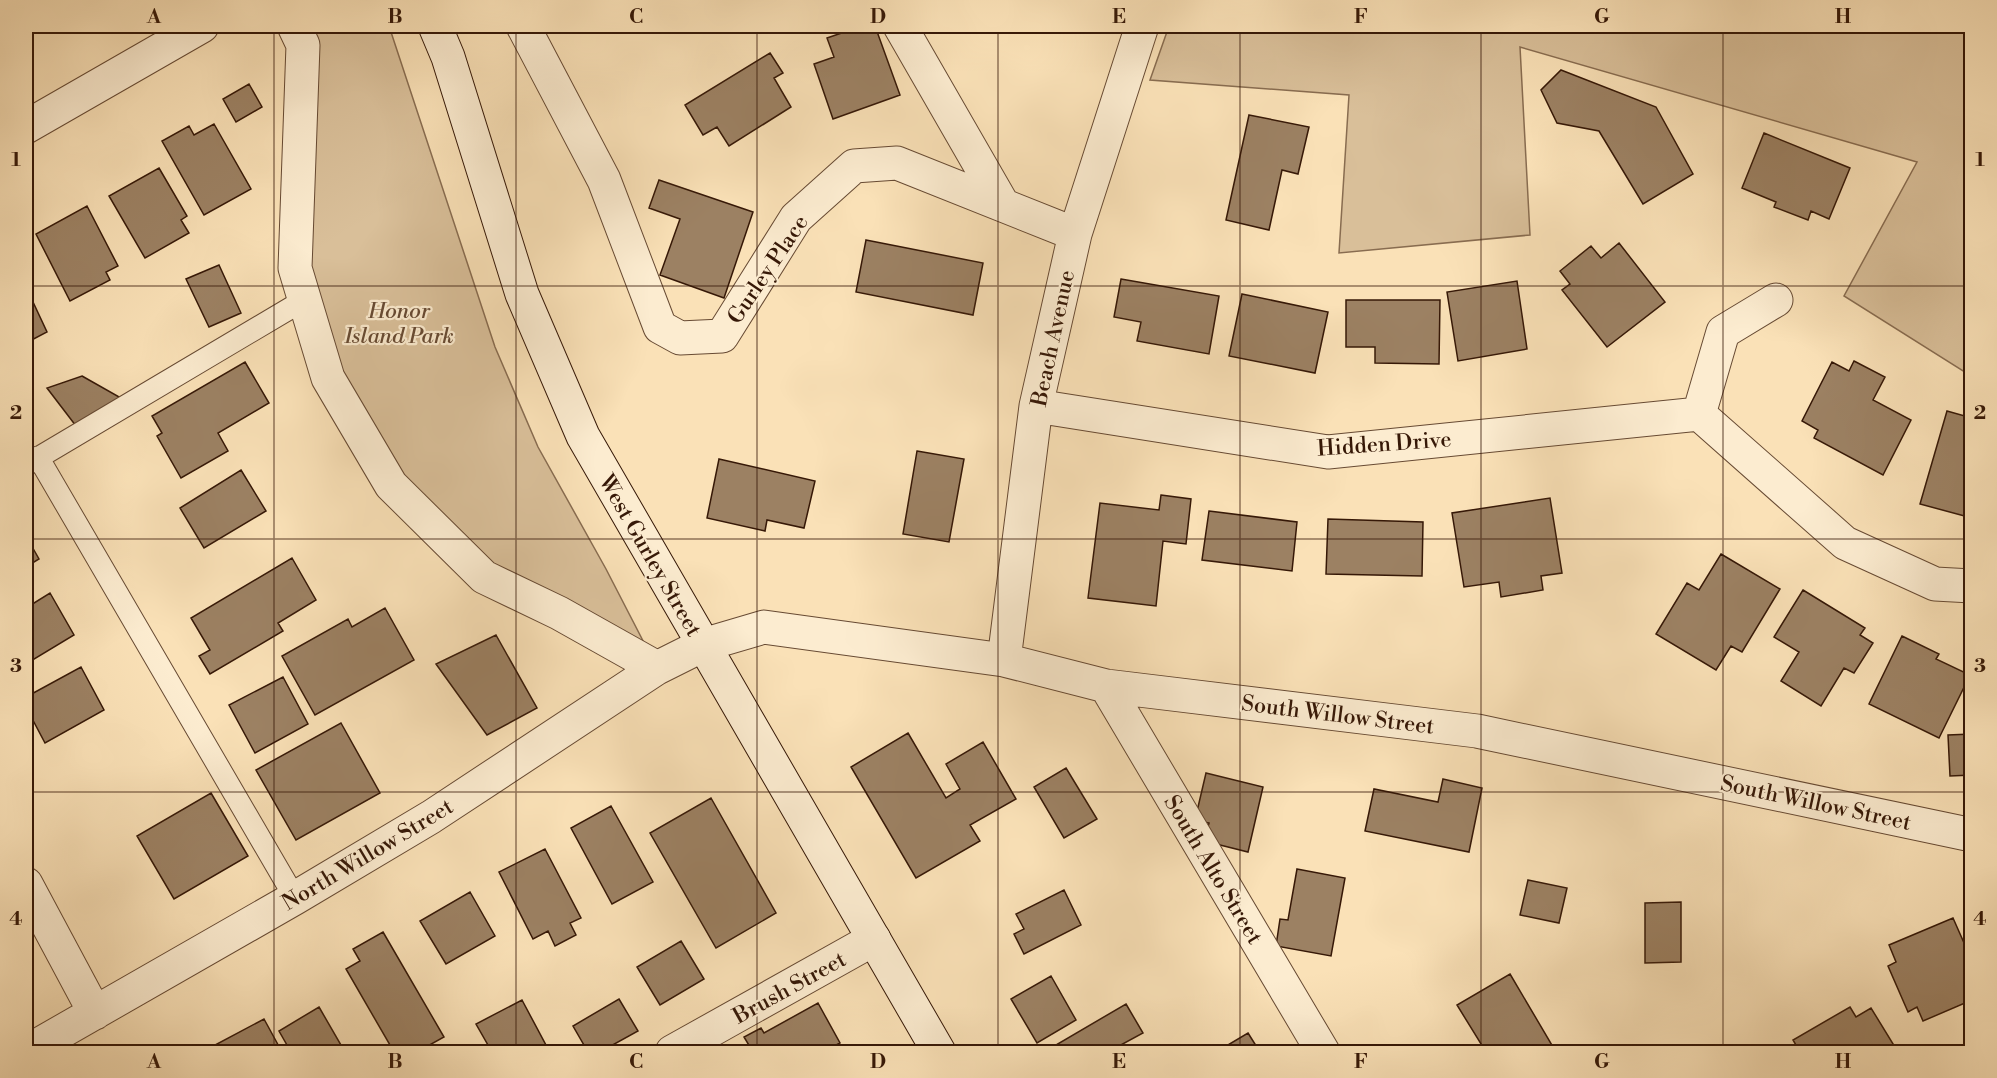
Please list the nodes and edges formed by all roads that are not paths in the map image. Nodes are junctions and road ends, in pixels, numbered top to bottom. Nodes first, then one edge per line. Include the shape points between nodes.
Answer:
1 (202, 26) edge
2 (294, 26) edge
3 (435, 26) edge
4 (523, 26) edge
5 (900, 26) edge
6 (1142, 26) edge
7 (26, 127) edge
8 (1003, 205) junction
9 (1075, 234) junction
10 (304, 300) junction
11 (1776, 300) dead end
12 (1036, 406) junction
13 (1699, 414) junction
14 (32, 461) edge
15 (1971, 586) edge
16 (703, 645) junction
17 (1004, 660) junction
18 (657, 668) junction
19 (1106, 686) junction
20 (1971, 835) edge
21 (26, 884) edge
22 (295, 898) junction
23 (874, 939) junction
24 (95, 1013) junction
25 (26, 1052) edge
26 (672, 1053) edge
27 (939, 1053) edge
28 (1323, 1053) edge

1 - 7 street
2 - 10 street via 303,45 295,268
3 - 16 street, West Gurley Street via 522,294 583,436
4 - 8 street, Gurley Place via 604,180 660,327 680,338 722,336 796,218 854,166 897,163
5 - 8 street
6 - 9 street, Beach Avenue
8 - 9 street, Gurley Place
9 - 12 street, Beach Avenue
10 - 14 lane
10 - 18 street via 328,378 391,485 484,577 559,613
11 - 13 street via 1723,332
12 - 13 street, Hidden Drive via 1328,452
12 - 17 street, Beach Avenue
13 - 15 street via 1845,543 1935,584
14 - 22 lane
16 - 17 street, South Willow Street via 764,627
16 - 18 street, North Willow Street
16 - 23 street, West Gurley Street
17 - 19 street, South Willow Street
18 - 22 street, North Willow Street via 431,817
19 - 20 street, South Willow Street via 1477,731
19 - 28 street, South Alto Street
21 - 24 street
22 - 24 street, North Willow Street
23 - 26 street, Brush Street
23 - 27 street, West Gurley Street
24 - 25 street, North Willow Street

